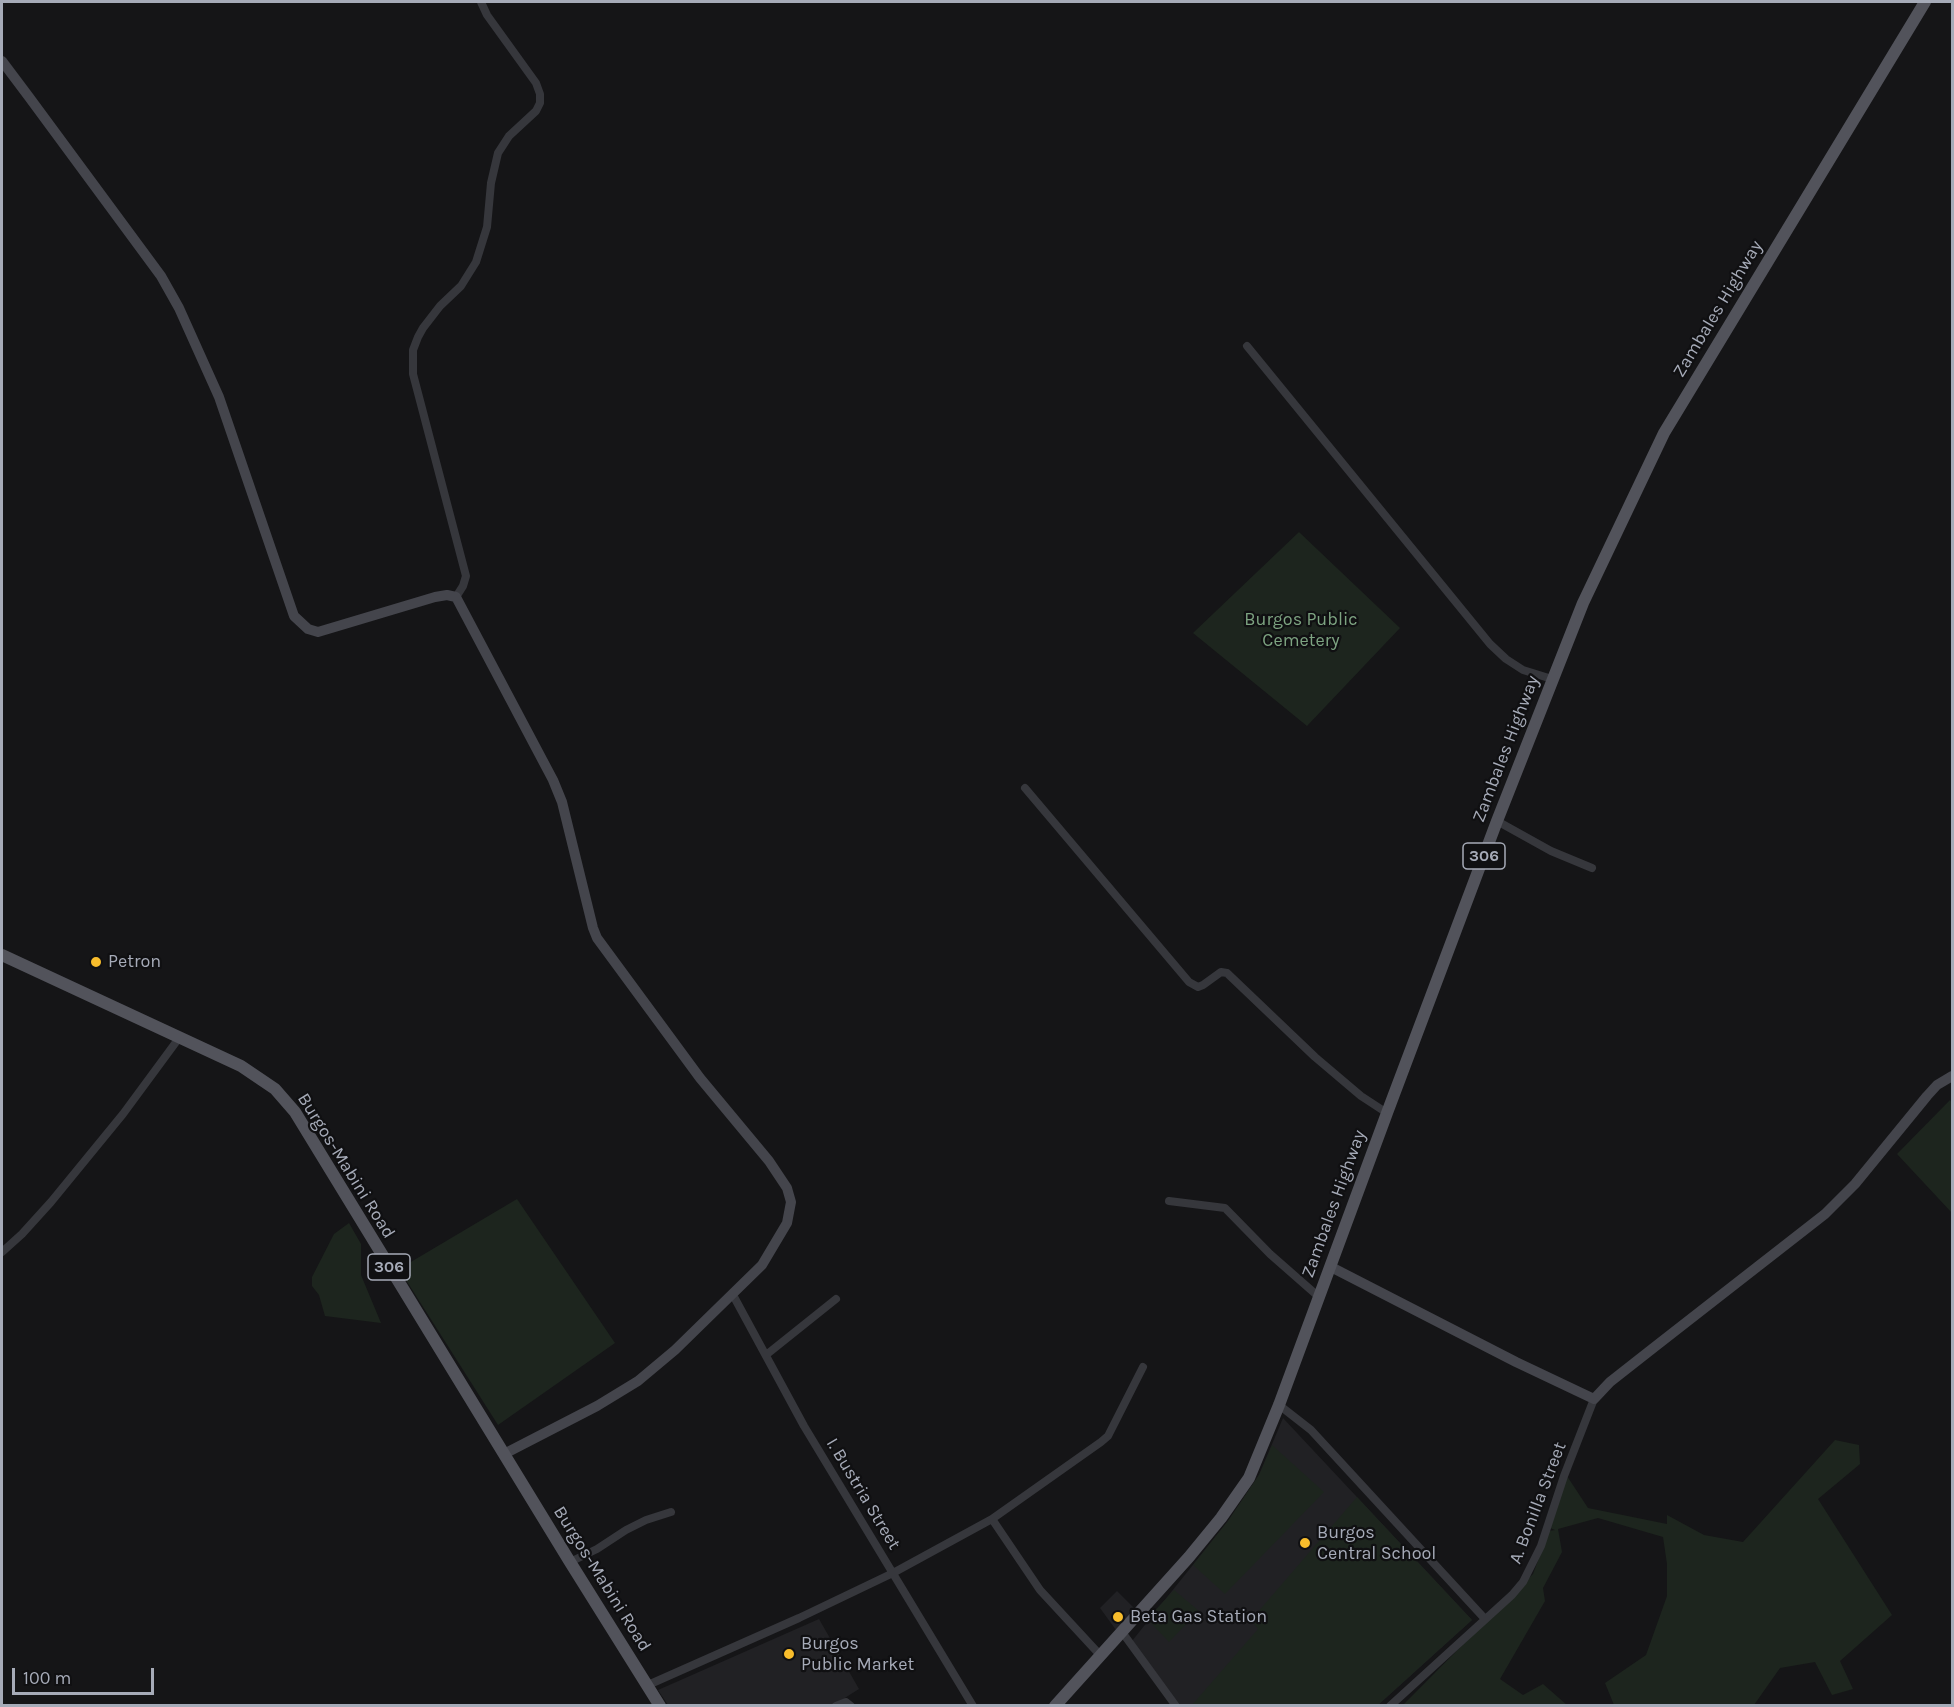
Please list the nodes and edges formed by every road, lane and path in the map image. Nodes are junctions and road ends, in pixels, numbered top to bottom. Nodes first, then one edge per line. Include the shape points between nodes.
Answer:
1 (481, 2) edge
2 (1925, 2) edge
3 (2, 61) edge
4 (1247, 346) dead end
5 (456, 597) junction
6 (1552, 680) junction
7 (1025, 788) dead end
8 (1497, 821) junction
9 (1592, 868) dead end
10 (2, 955) edge
11 (179, 1038) junction
12 (1953, 1076) edge
13 (1387, 1113) junction
14 (1170, 1201) dead end
15 (2, 1252) edge
16 (1331, 1268) junction
17 (733, 1295) junction
18 (1319, 1297) junction
19 (836, 1299) dead end
20 (766, 1355) junction
21 (1143, 1367) dead end
22 (1594, 1399) junction
23 (1279, 1405) junction
24 (504, 1454) junction
25 (671, 1512) dead end
26 (992, 1519) junction
27 (570, 1562) junction
28 (893, 1573) junction
29 (1485, 1619) junction
30 (1122, 1632) junction
31 (1101, 1656) junction
32 (648, 1685) junction
33 (838, 1705) edge
34 (660, 1706) edge
35 (851, 1706) edge
36 (973, 1706) edge
37 (1055, 1706) edge
38 (1176, 1706) edge
39 (1390, 1706) edge

1 - 5 street via 536,83 540,103 498,153 487,227 476,262 423,328 413,350 413,374 466,576
2 - 6 main road, Zambales Highway / 306 via 1664,434 1583,603
3 - 5 street via 161,276 179,308 219,397 294,616 318,632 435,597
4 - 6 street via 1490,644 1523,670
5 - 17 street via 553,780 597,938 787,1188 791,1202 787,1223 762,1265
6 - 8 main road, Zambales Highway / 306
7 - 13 street via 1189,982 1198,987 1221,972 1227,973 1341,1080
8 - 9 street
8 - 13 main road, Zambales Highway / 306
10 - 11 main road, Burgos-Mabini Road / 306
11 - 15 street via 51,1202
11 - 24 main road, Burgos-Mabini Road / 306 via 241,1066 275,1089 295,1112
12 - 22 street via 1937,1085 1825,1214
13 - 16 main road, Zambales Highway / 306
14 - 18 street via 1225,1208
16 - 18 main road, Zambales Highway / 306
16 - 22 street
17 - 20 street, I. Bustria Street
17 - 24 street via 638,1381
18 - 23 main road, Zambales Highway / 306
19 - 20 street
20 - 28 street, I. Bustria Street
21 - 26 street via 1108,1436
22 - 29 street, A. Bonilla Street via 1531,1569 1512,1595
23 - 29 street via 1311,1430
23 - 30 main road, Zambales Highway / 306 via 1239,1493
24 - 27 main road, Burgos-Mabini Road / 306
25 - 27 street via 646,1520
26 - 28 street
26 - 31 street via 1040,1590
27 - 32 main road, Burgos-Mabini Road / 306
28 - 32 street
28 - 36 street, I. Bustria Street
29 - 39 street, A. Bonilla Street
30 - 31 main road, Zambales Highway / 306
30 - 38 street
31 - 37 main road, Zambales Highway / 306
32 - 34 main road, Burgos-Mabini Road / 306
33 - 35 street via 846,1702

